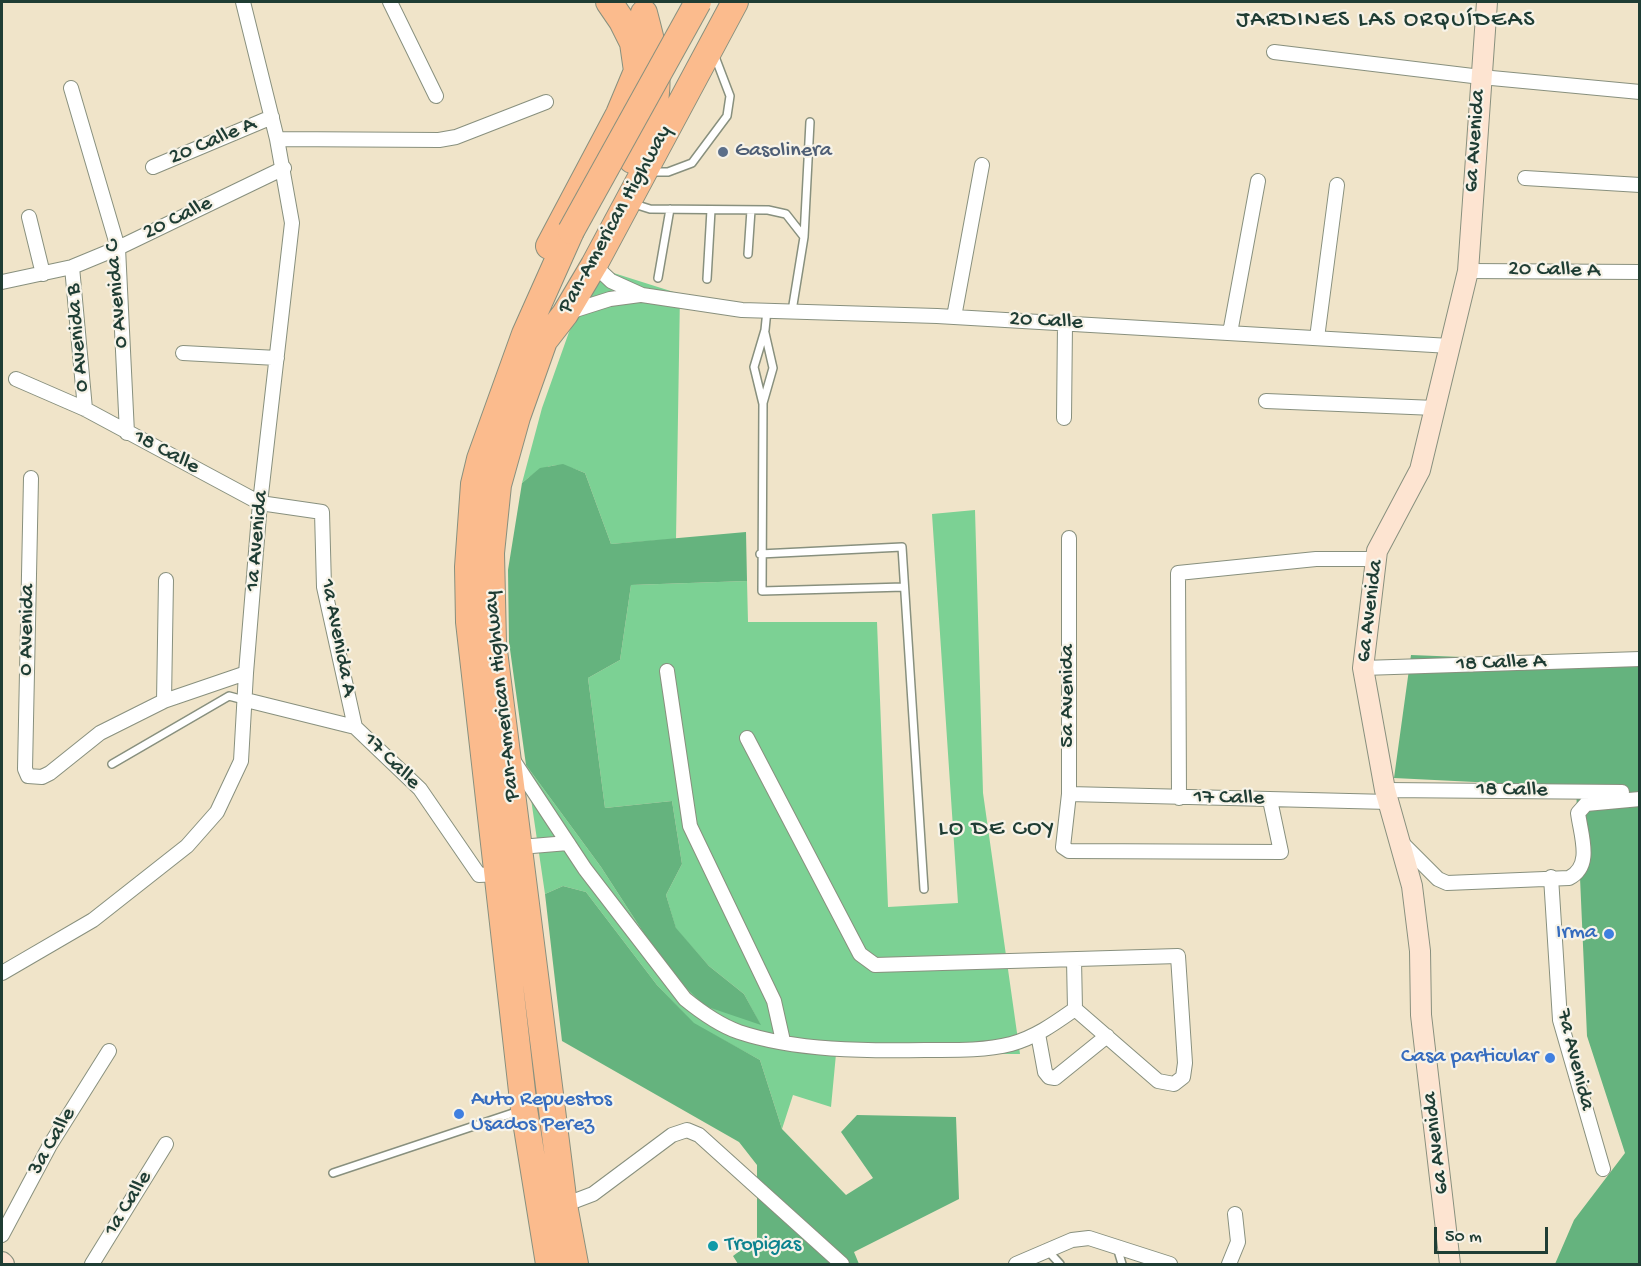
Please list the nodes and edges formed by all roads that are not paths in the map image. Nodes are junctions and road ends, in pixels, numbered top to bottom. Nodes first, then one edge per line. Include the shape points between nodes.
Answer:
1 (243, 2) edge
2 (390, 2) edge
3 (609, 2) edge
4 (698, 2) edge
5 (735, 2) edge
6 (1487, 2) edge
7 (644, 13) dead end
8 (711, 48) junction
9 (1274, 52) dead end
10 (1481, 77) junction
11 (71, 88) dead end
12 (1640, 92) edge
13 (436, 96) dead end
14 (546, 102) dead end
15 (272, 117) junction
16 (810, 122) dead end
17 (277, 139) junction
18 (982, 165) dead end
19 (153, 167) dead end
20 (284, 168) junction
21 (646, 172) junction
22 (1525, 178) dead end
23 (1258, 181) dead end
24 (1337, 185) dead end
25 (1640, 185) edge
26 (629, 203) junction
27 (670, 209) junction
28 (711, 210) junction
29 (752, 210) junction
30 (28, 217) dead end
31 (804, 237) junction
32 (118, 248) junction
33 (748, 254) dead end
34 (594, 265) junction
35 (72, 267) junction
36 (1468, 271) junction
37 (1640, 272) edge
38 (43, 274) junction
39 (658, 278) dead end
40 (707, 279) dead end
41 (2, 282) edge
42 (642, 295) junction
43 (767, 310) junction
44 (792, 310) junction
45 (565, 314) junction
46 (954, 317) junction
47 (1065, 324) junction
48 (765, 330) junction
49 (1230, 333) junction
50 (1317, 338) junction
51 (544, 340) junction
52 (1450, 346) junction
53 (183, 353) dead end
54 (277, 358) junction
55 (15, 380) dead end
56 (1266, 401) dead end
57 (763, 404) junction
58 (1435, 408) junction
59 (85, 409) junction
60 (1064, 418) dead end
61 (127, 433) junction
62 (480, 459) junction
63 (31, 478) dead end
64 (260, 503) junction
65 (322, 512) joint
66 (1070, 538) dead end
67 (760, 554) junction
68 (1376, 559) junction
69 (166, 580) dead end
70 (904, 587) junction
71 (1640, 659) edge
72 (1363, 668) junction
73 (667, 671) dead end
74 (246, 673) junction
75 (246, 700) junction
76 (164, 701) junction
77 (355, 727) junction
78 (747, 738) dead end
79 (509, 753) junction
80 (112, 764) dead end
81 (1640, 792) edge
82 (1069, 794) junction
83 (1387, 796) junction
84 (1179, 798) junction
85 (1270, 800) junction
86 (1640, 800) edge
87 (1399, 839) junction
88 (568, 843) junction
89 (520, 847) junction
90 (499, 874) junction
91 (1551, 877) junction
92 (924, 889) dead end
93 (1074, 960) junction
94 (2, 973) edge
95 (1075, 1009) junction
96 (1038, 1034) junction
97 (1107, 1036) junction
98 (783, 1041) junction
99 (109, 1050) dead end
100 (524, 1109) junction
101 (166, 1144) dead end
102 (1603, 1169) dead end
103 (333, 1173) dead end
104 (564, 1205) junction
105 (1235, 1214) dead end
106 (2, 1235) edge
107 (1117, 1247) junction
108 (1049, 1252) junction
109 (92, 1264) edge
110 (549, 1264) edge
111 (574, 1264) edge
112 (842, 1264) edge
113 (1016, 1264) edge
114 (1060, 1264) edge
115 (1122, 1264) edge
116 (1170, 1264) edge
117 (1229, 1264) edge
118 (1450, 1264) edge

1 - 15 street, 1a Avenida
2 - 13 street
3 - 62 highway via 633,43 636,71 627,98 524,295 489,395
4 - 62 highway, Pan-American Highway, bridge via 570,231 525,334
5 - 8 highway, Pan-American Highway
6 - 10 street, 6a Avenida
7 - 51 highway via 657,60 655,110 559,295
8 - 21 highway, Pan-American Highway
8 - 21 lane via 730,96 727,116 692,163 668,172
9 - 10 street
10 - 12 street
10 - 36 street, 6a Avenida
11 - 32 street, 0 Avenida C
14 - 17 street via 439,140
15 - 17 street, 1a Avenida
15 - 19 street, 20 Calle A
16 - 31 lane
17 - 20 street, 1a Avenida
18 - 46 street
20 - 32 street, 20 Calle
20 - 54 street, 1a Avenida via 292,224
21 - 26 highway, Pan-American Highway
22 - 25 street
23 - 49 street
24 - 50 street
26 - 27 lane
26 - 34 highway, Pan-American Highway
27 - 28 lane
27 - 39 lane
28 - 29 lane
28 - 40 lane
29 - 31 lane via 786,214
29 - 33 lane
30 - 38 street
31 - 44 lane
32 - 35 street, 20 Calle
32 - 61 street, 0 Avenida C
34 - 42 street, 20 Calle via 611,281
34 - 45 highway, Pan-American Highway
35 - 38 street, 20 Calle
35 - 59 street, 0 Avenida B
36 - 37 street, 20 Calle A
36 - 52 street, 6a Avenida
38 - 41 street, 20 Calle
42 - 43 street, 20 Calle
42 - 45 street, 20 Calle via 610,299
43 - 44 street, 20 Calle
43 - 48 lane
44 - 46 street, 20 Calle
45 - 51 highway, Pan-American Highway
46 - 47 street, 20 Calle
47 - 49 street, 20 Calle
47 - 60 street
48 - 57 lane via 773,368
48 - 57 lane via 754,367
49 - 50 street, 20 Calle
50 - 52 street, 20 Calle
51 - 79 highway, Pan-American Highway via 498,485 492,553 493,644
52 - 58 street, 6a Avenida
53 - 54 street
54 - 64 street, 1a Avenida
55 - 59 street, 18 Calle
56 - 58 street
57 - 67 lane
58 - 68 street, 6a Avenida via 1420,470
59 - 61 street, 18 Calle
61 - 64 street, 18 Calle
62 - 90 highway, Pan-American Highway via 474,484 468,567 469,622
63 - 76 street, 0 Avenida via 25,769 33,778 50,773 100,733
64 - 65 street, 18 Calle
64 - 74 street, 1a Avenida
65 - 77 street, 1a Avenida A via 324,587
66 - 82 street, 5a Avenida
67 - 70 lane via 762,591
67 - 70 lane via 902,547
68 - 72 street, 6a Avenida
68 - 84 street via 1316,559 1178,573
69 - 76 street
70 - 92 lane
71 - 72 street, 18 Calle A
72 - 83 street, 6a Avenida
73 - 98 street via 690,826 774,1001
74 - 75 street, 1a Avenida
74 - 76 street
75 - 77 street, 17 Calle
75 - 80 lane via 229,696
75 - 94 street, 1a Avenida via 241,761 217,812 187,846 93,920
77 - 90 street, 17 Calle via 420,789 479,875
78 - 93 street via 860,954 875,965
79 - 88 street
79 - 89 highway, Pan-American Highway
81 - 83 street, 18 Calle
82 - 84 street, 17 Calle
82 - 85 street, 5a Avenida via 1063,847 1069,851 1281,852
83 - 85 street, 17 Calle
83 - 87 street, 6a Avenida
84 - 85 street, 17 Calle
86 - 91 street via 1586,804 1578,813 1584,863 1579,873 1569,878
87 - 91 street via 1438,879 1447,883
87 - 118 street, 6a Avenida via 1412,886 1420,951 1421,1015
88 - 89 street
88 - 98 street via 685,999 739,1032
89 - 104 highway, Pan-American Highway
90 - 100 highway, Pan-American Highway
91 - 102 street, 7a Avenida via 1560,1020
93 - 95 street
93 - 97 street via 1178,956 1183,1077 1174,1084 1158,1081
95 - 96 street
95 - 97 street
96 - 97 street via 1045,1072 1055,1078
96 - 98 street via 1011,1044 961,1050 855,1051
99 - 106 street, 3a Calle via 50,1145
100 - 103 lane
100 - 110 highway, Pan-American Highway
101 - 109 street, 1a Calle
104 - 111 highway, Pan-American Highway
104 - 112 street via 593,1194 672,1136 687,1130 699,1135
105 - 117 street via 1238,1242
107 - 108 street via 1089,1238 1072,1240
107 - 115 lane
107 - 116 street
108 - 113 street
108 - 114 lane

